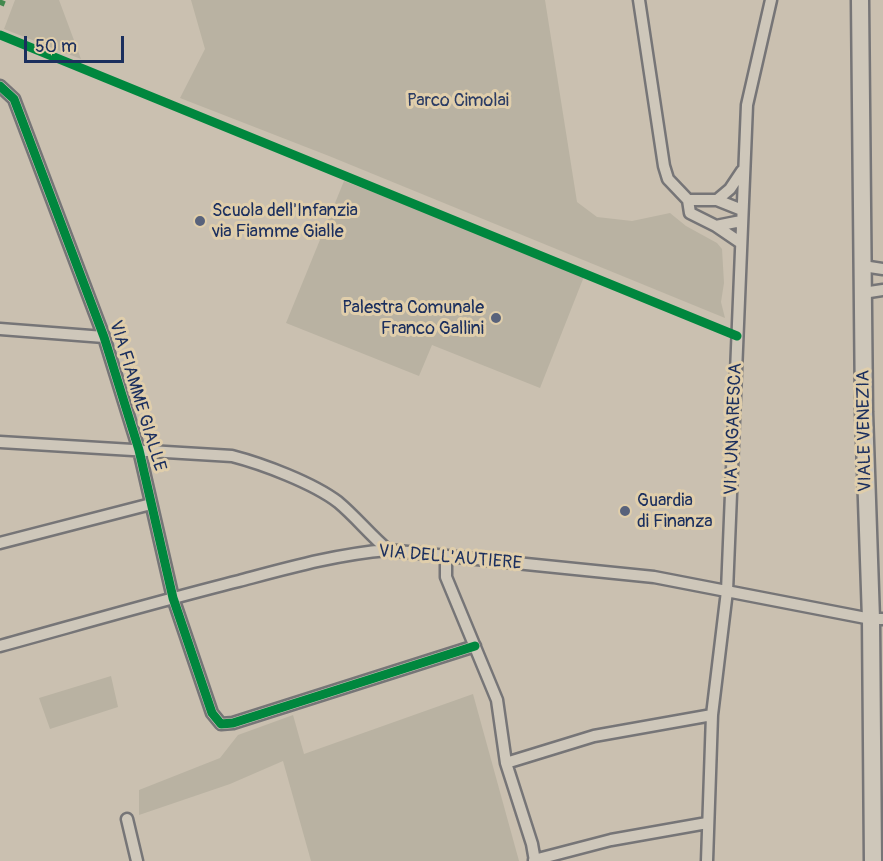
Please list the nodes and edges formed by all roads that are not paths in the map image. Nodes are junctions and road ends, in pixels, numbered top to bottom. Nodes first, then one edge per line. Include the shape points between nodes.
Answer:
1 (639, 0) edge
2 (771, 0) edge
3 (860, 0) edge
4 (0, 86) edge
5 (743, 171) junction
6 (688, 200) junction
7 (717, 200) junction
8 (742, 216) junction
9 (716, 226) junction
10 (741, 243) junction
11 (863, 266) junction
12 (883, 269) edge
13 (883, 290) edge
14 (863, 293) junction
15 (0, 329) edge
16 (104, 337) junction
17 (0, 442) edge
18 (139, 450) junction
19 (151, 504) junction
20 (0, 543) edge
21 (388, 550) junction
22 (446, 557) junction
23 (727, 591) junction
24 (174, 598) junction
25 (877, 619) edge
26 (0, 646) edge
27 (475, 646) junction
28 (712, 716) junction
29 (506, 763) junction
30 (127, 819) dead end
31 (707, 824) junction
32 (535, 860) edge
33 (137, 861) edge
34 (707, 861) edge
35 (873, 861) edge

1 - 6 street via 664,166 668,180
2 - 5 street, VIA UNGARESCA via 747,105
3 - 11 main road, VIALE VENEZIA
4 - 16 street, VIA FIAMME GIALLE via 14,99
5 - 7 street
5 - 8 street, VIA UNGARESCA
6 - 7 street
6 - 9 street via 690,213
7 - 8 street
8 - 9 street
8 - 10 street, VIA UNGARESCA
9 - 10 street
10 - 23 street, VIA UNGARESCA
11 - 12 street
11 - 14 main road, VIALE VENEZIA
13 - 14 street
14 - 25 main road, VIALE VENEZIA via 864,412
15 - 16 street
16 - 18 street, VIA FIAMME GIALLE
17 - 18 street
18 - 19 street, VIA FIAMME GIALLE
18 - 21 street via 232,456 270,468 337,502
19 - 20 street
19 - 24 street, VIA FIAMME GIALLE
21 - 22 street, VIA DELL'AUTIERE
21 - 24 street, VIA DELL'AUTIERE via 309,563
22 - 23 street, VIA DELL'AUTIERE via 654,577
22 - 27 street via 446,577
23 - 25 street, VIA DELL'AUTIERE
23 - 28 street, VIA UNGARESCA
24 - 26 street, VIA DELL'AUTIERE
24 - 27 street, VIA FIAMME GIALLE via 212,712 221,724
25 - 35 main road, VIALE VENEZIA
27 - 29 street via 497,700
28 - 29 street via 594,736
28 - 31 street, VIA UNGARESCA
29 - 32 street
30 - 33 street
31 - 32 street via 611,840
31 - 34 street, VIA UNGARESCA

